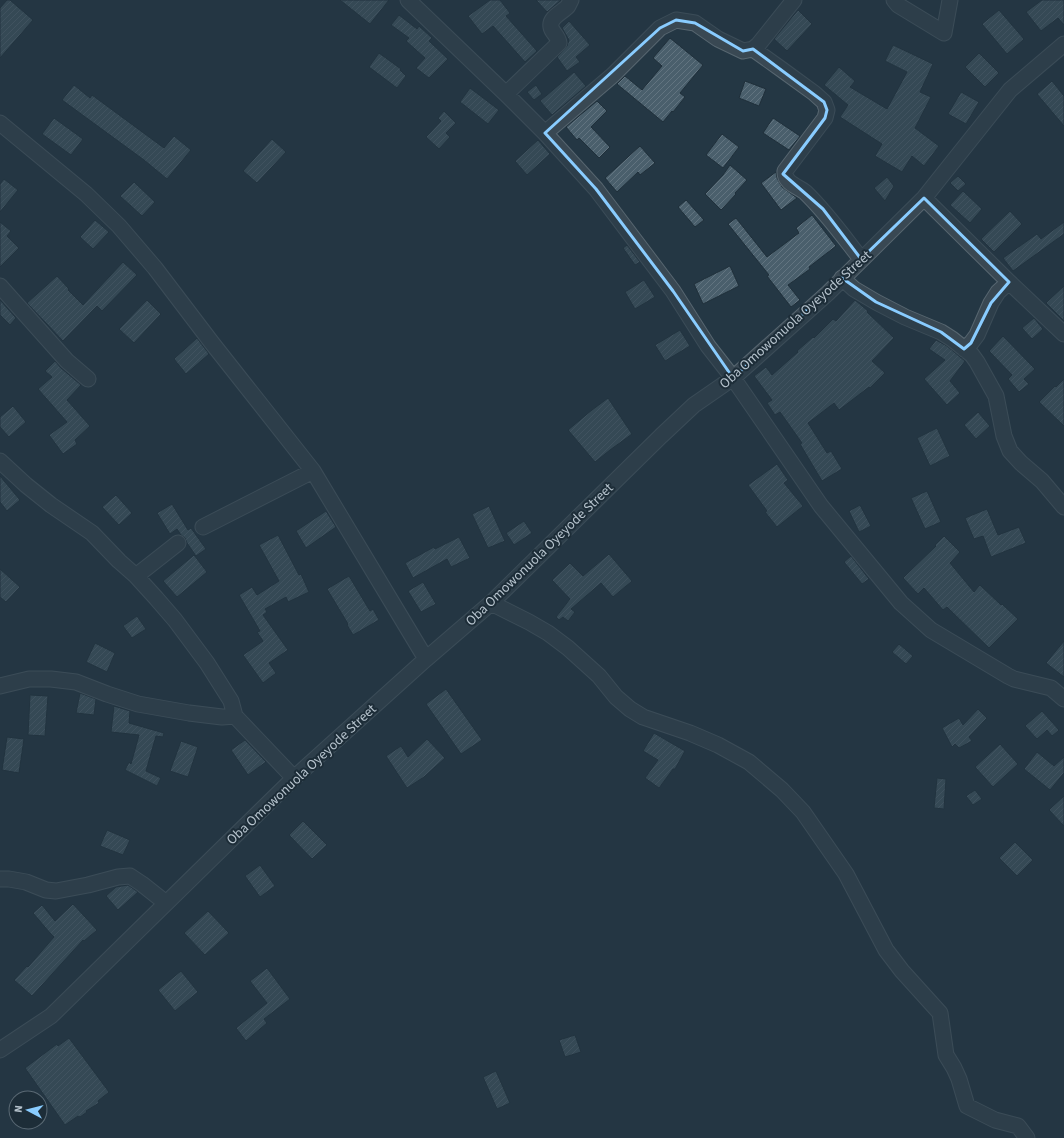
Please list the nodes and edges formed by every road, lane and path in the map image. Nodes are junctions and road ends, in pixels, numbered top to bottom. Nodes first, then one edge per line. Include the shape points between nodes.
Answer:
1 (408, 0) edge
2 (571, 0) edge
3 (794, 0) edge
4 (894, 0) edge
5 (950, 0) edge
6 (1064, 44) edge
7 (753, 49) junction
8 (506, 94) junction
9 (0, 123) edge
10 (545, 133) junction
11 (924, 198) junction
12 (861, 259) junction
13 (842, 278) junction
14 (1009, 282) junction
15 (0, 286) edge
16 (1064, 334) edge
17 (964, 349) junction
18 (733, 378) junction
19 (88, 379) dead end
20 (0, 461) edge
21 (313, 471) junction
22 (1064, 507) edge
23 (203, 527) dead end
24 (178, 543) dead end
25 (136, 576) junction
26 (491, 603) junction
27 (426, 659) junction
28 (0, 686) edge
29 (1064, 699) edge
30 (235, 716) junction
31 (294, 778) junction
32 (0, 879) edge
33 (166, 903) junction
34 (0, 1050) edge
35 (1027, 1138) edge

1 - 8 street
2 - 8 street via 551,24 550,28 558,38 559,44
3 - 7 street
4 - 5 street via 944,33
6 - 11 street, Oba Omowonuola Oyeyode Street via 1010,90
7 - 10 street via 743,51 718,39 695,23 676,20 660,28 612,75
7 - 12 street via 824,102 827,110 825,118 785,171 784,176 822,209
8 - 10 street
9 - 21 street via 86,194 119,226 155,268
10 - 18 street via 596,189 673,291 708,346
11 - 12 street, Oba Omowonuola Oyeyode Street
11 - 14 street
12 - 13 street, Oba Omowonuola Oyeyode Street
13 - 17 street via 876,302 941,332
13 - 18 street, Oba Omowonuola Oyeyode Street
14 - 16 street
14 - 17 street via 998,292 977,335
15 - 19 street via 62,355
17 - 22 street via 972,355 996,396 1004,436 1010,451 1042,481
18 - 26 street, Oba Omowonuola Oyeyode Street via 694,405 660,436
18 - 29 street via 821,506 901,603 931,630 1008,676 1051,688
20 - 25 street via 51,505 92,533
21 - 23 street
21 - 27 street
24 - 25 street
25 - 30 street via 175,620 207,663 231,701
26 - 27 street, Oba Omowonuola Oyeyode Street
26 - 35 street via 548,633 568,648 630,709 643,717 718,745 749,762 782,790 803,812 846,874 886,950 940,1014 946,1055 959,1079 967,1106 995,1120 1018,1126
27 - 31 street, Oba Omowonuola Oyeyode Street
28 - 30 street via 28,679 76,682 138,704 189,713
30 - 31 street
31 - 33 street, Oba Omowonuola Oyeyode Street
32 - 33 street via 26,882 56,891 130,876
33 - 34 street, Oba Omowonuola Oyeyode Street via 51,1016

